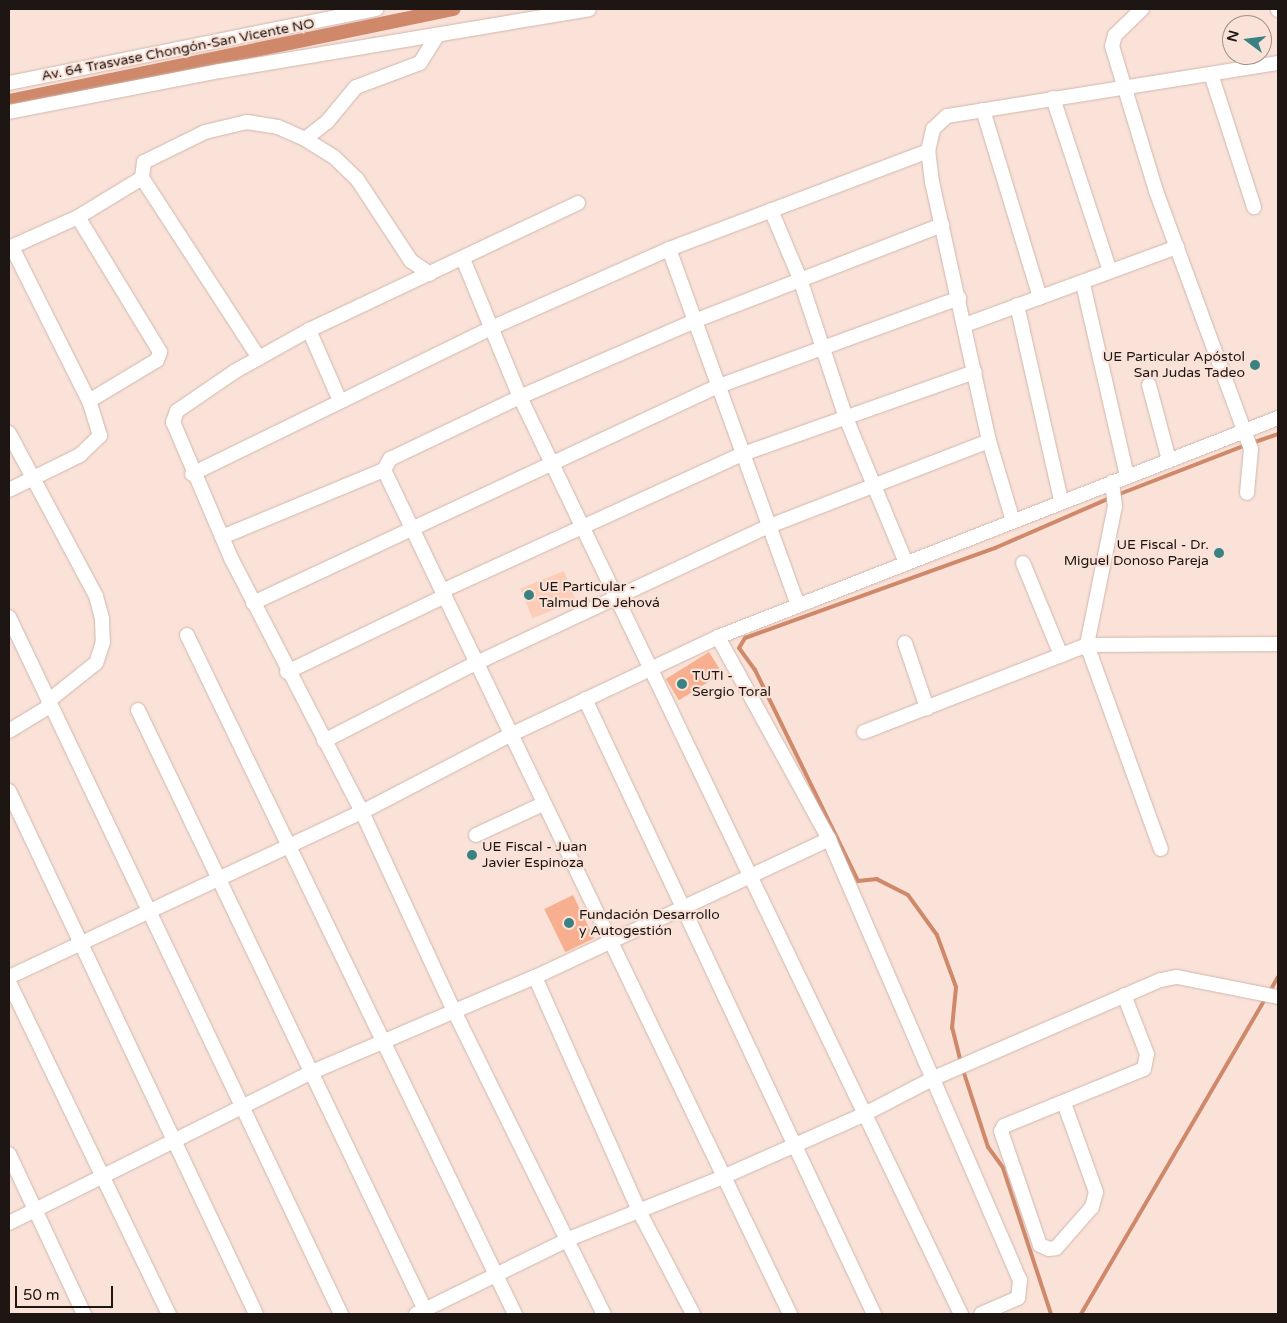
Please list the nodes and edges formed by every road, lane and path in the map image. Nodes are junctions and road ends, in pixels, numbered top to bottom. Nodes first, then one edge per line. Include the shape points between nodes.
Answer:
1 (377, 9) edge
2 (589, 9) edge
3 (1142, 9) edge
4 (436, 37) junction
5 (1278, 63) edge
6 (1211, 74) junction
7 (9, 82) edge
8 (1122, 88) junction
9 (1053, 98) junction
10 (983, 110) junction
11 (9, 112) edge
12 (304, 139) junction
13 (928, 151) junction
14 (142, 178) junction
15 (578, 203) dead end
16 (1254, 207) dead end
17 (771, 210) junction
18 (78, 217) junction
19 (942, 225) junction
20 (1177, 247) junction
21 (10, 248) edge
22 (669, 249) junction
23 (463, 259) junction
24 (1110, 271) junction
25 (430, 274) junction
26 (800, 279) junction
27 (1082, 284) junction
28 (959, 298) junction
29 (1040, 298) junction
30 (1018, 305) junction
31 (697, 320) junction
32 (965, 325) junction
33 (491, 328) junction
34 (309, 330) junction
35 (822, 345) junction
36 (259, 358) junction
37 (975, 372) junction
38 (1150, 385) dead end
39 (716, 388) junction
40 (520, 397) junction
41 (89, 401) junction
42 (340, 401) junction
43 (846, 418) junction
44 (1278, 418) edge
45 (9, 432) edge
46 (1244, 432) junction
47 (989, 441) junction
48 (740, 455) junction
49 (1169, 460) junction
50 (552, 461) junction
51 (384, 470) junction
52 (192, 474) junction
53 (1128, 476) junction
54 (30, 480) junction
55 (1112, 482) junction
56 (873, 485) junction
57 (9, 490) edge
58 (1248, 493) dead end
59 (1061, 501) junction
60 (1013, 521) junction
61 (584, 527) junction
62 (767, 527) junction
63 (411, 529) junction
64 (222, 537) junction
65 (906, 563) junction
66 (1023, 564) dead end
67 (443, 594) junction
68 (618, 598) junction
69 (253, 603) junction
70 (798, 605) junction
71 (9, 617) edge
72 (187, 634) dead end
73 (718, 637) junction
74 (905, 642) dead end
75 (1278, 644) edge
76 (1087, 645) junction
77 (1061, 655) junction
78 (475, 663) junction
79 (650, 668) junction
80 (287, 672) junction
81 (585, 699) junction
82 (49, 704) junction
83 (927, 708) junction
84 (138, 710) dead end
85 (9, 732) edge
86 (864, 732) dead end
87 (510, 735) junction
88 (324, 741) junction
89 (9, 791) edge
90 (543, 804) junction
91 (362, 812) junction
92 (476, 835) dead end
93 (830, 839) junction
94 (290, 845) junction
95 (1161, 849) dead end
96 (753, 874) junction
97 (220, 875) junction
98 (683, 908) junction
99 (150, 910) junction
100 (611, 941) junction
101 (81, 944) junction
102 (9, 977) edge
103 (535, 977) junction
104 (9, 982) edge
105 (1124, 995) junction
106 (1278, 998) edge
107 (454, 1011) junction
108 (386, 1043) junction
109 (312, 1072) junction
110 (934, 1078) junction
111 (1064, 1102) junction
112 (243, 1108) junction
113 (863, 1115) junction
114 (173, 1143) junction
115 (791, 1146) junction
116 (9, 1154) edge
117 (102, 1176) junction
118 (723, 1177) junction
119 (639, 1211) junction
120 (34, 1212) junction
121 (9, 1222) edge
122 (569, 1240) junction
123 (496, 1277) junction
124 (423, 1313) edge
125 (84, 1314) edge
126 (169, 1314) edge
127 (256, 1314) edge
128 (341, 1314) edge
129 (515, 1314) edge
130 (604, 1314) edge
131 (694, 1314) edge
132 (790, 1314) edge
133 (874, 1314) edge
134 (961, 1314) edge
135 (982, 1314) edge

1 - 7 street, Av. 64 Trasvase Chongón-San Vicente NO
2 - 4 street
3 - 8 street via 1115,35 1112,46
4 - 11 street via 220,70
4 - 12 street via 420,63 356,87 327,122
5 - 6 street
6 - 8 street
6 - 16 street
8 - 9 street
8 - 20 street
9 - 10 street
9 - 24 street
10 - 13 street via 947,116 933,129
10 - 29 street
12 - 14 street via 262,123 225,126 148,158
12 - 25 street via 334,157 356,179 411,261
13 - 17 street via 889,170
13 - 19 street
14 - 18 street
14 - 36 street
15 - 23 street
17 - 22 street
17 - 26 street
18 - 21 street
18 - 41 street via 160,352 157,360
19 - 26 street
19 - 28 street
20 - 24 street
20 - 46 street
21 - 41 street
22 - 31 street
22 - 33 street
23 - 25 street
23 - 33 street
24 - 27 street
25 - 34 street
26 - 31 street
26 - 35 street
27 - 29 street
27 - 53 street
28 - 32 street
28 - 35 street
29 - 30 street
30 - 32 street
30 - 59 street
31 - 39 street
31 - 40 street
32 - 37 street
33 - 40 street
33 - 42 street
34 - 36 street
34 - 42 street
35 - 39 street
35 - 43 street
36 - 52 street via 178,411 174,432
37 - 43 street
37 - 47 street
38 - 49 street
39 - 48 street
39 - 50 street
40 - 50 street
40 - 51 street via 390,459
41 - 54 street via 99,427 96,444
42 - 52 street
43 - 48 street
43 - 56 street
44 - 46 street
45 - 54 street
46 - 49 street
46 - 58 street via 1251,449
47 - 56 street
47 - 60 street
48 - 61 street
48 - 62 street
49 - 53 street
50 - 61 street
50 - 63 street
51 - 63 street
51 - 64 street
52 - 64 street
53 - 55 street
54 - 57 street
54 - 82 street via 96,596 102,619 103,642 96,663
55 - 59 street
55 - 76 street via 1115,506
56 - 62 street
56 - 65 street
59 - 60 street
60 - 65 street
61 - 67 street
61 - 68 street
62 - 68 street
62 - 70 street
63 - 67 street
63 - 69 street
64 - 69 street
65 - 70 street
66 - 77 street
67 - 78 street
67 - 80 street
68 - 78 street
68 - 79 street
69 - 80 street
70 - 73 street
71 - 82 street
72 - 94 street
73 - 79 street
73 - 93 street
74 - 83 street
75 - 76 street
76 - 77 street
76 - 95 street
77 - 83 street
78 - 87 street
78 - 88 street
79 - 81 street
79 - 96 street
80 - 88 street
81 - 87 street
81 - 98 street
82 - 85 street
82 - 99 street
83 - 86 street
84 - 97 street
87 - 90 street
87 - 91 street
88 - 91 street
89 - 101 street
90 - 92 street
90 - 100 street
91 - 94 street
91 - 107 street
93 - 96 street
93 - 110 street
94 - 97 street
94 - 108 street
96 - 98 street
96 - 113 street
97 - 99 street
97 - 109 street
98 - 100 street
98 - 115 street
99 - 101 street
99 - 112 street
100 - 103 street
100 - 118 street
101 - 102 street
101 - 114 street
103 - 107 street
103 - 119 street
104 - 117 street
105 - 106 street via 1177,977
105 - 110 street
105 - 111 street via 1147,1054 1144,1069
107 - 108 street
107 - 122 street
108 - 109 street
108 - 123 street
109 - 112 street
109 - 124 street
110 - 113 street
110 - 135 street via 1020,1280 1018,1298
111 - 111 street via 1004,1126 1000,1138 1040,1245 1049,1249 1056,1248 1092,1207 1096,1192
112 - 114 street
112 - 128 street
113 - 115 street
113 - 134 street
114 - 117 street
114 - 127 street
115 - 118 street
115 - 133 street
116 - 120 street
117 - 120 street
117 - 126 street
118 - 119 street
118 - 132 street
119 - 122 street
119 - 131 street
120 - 121 street
120 - 125 street
122 - 123 street
122 - 130 street
123 - 124 street
123 - 129 street

